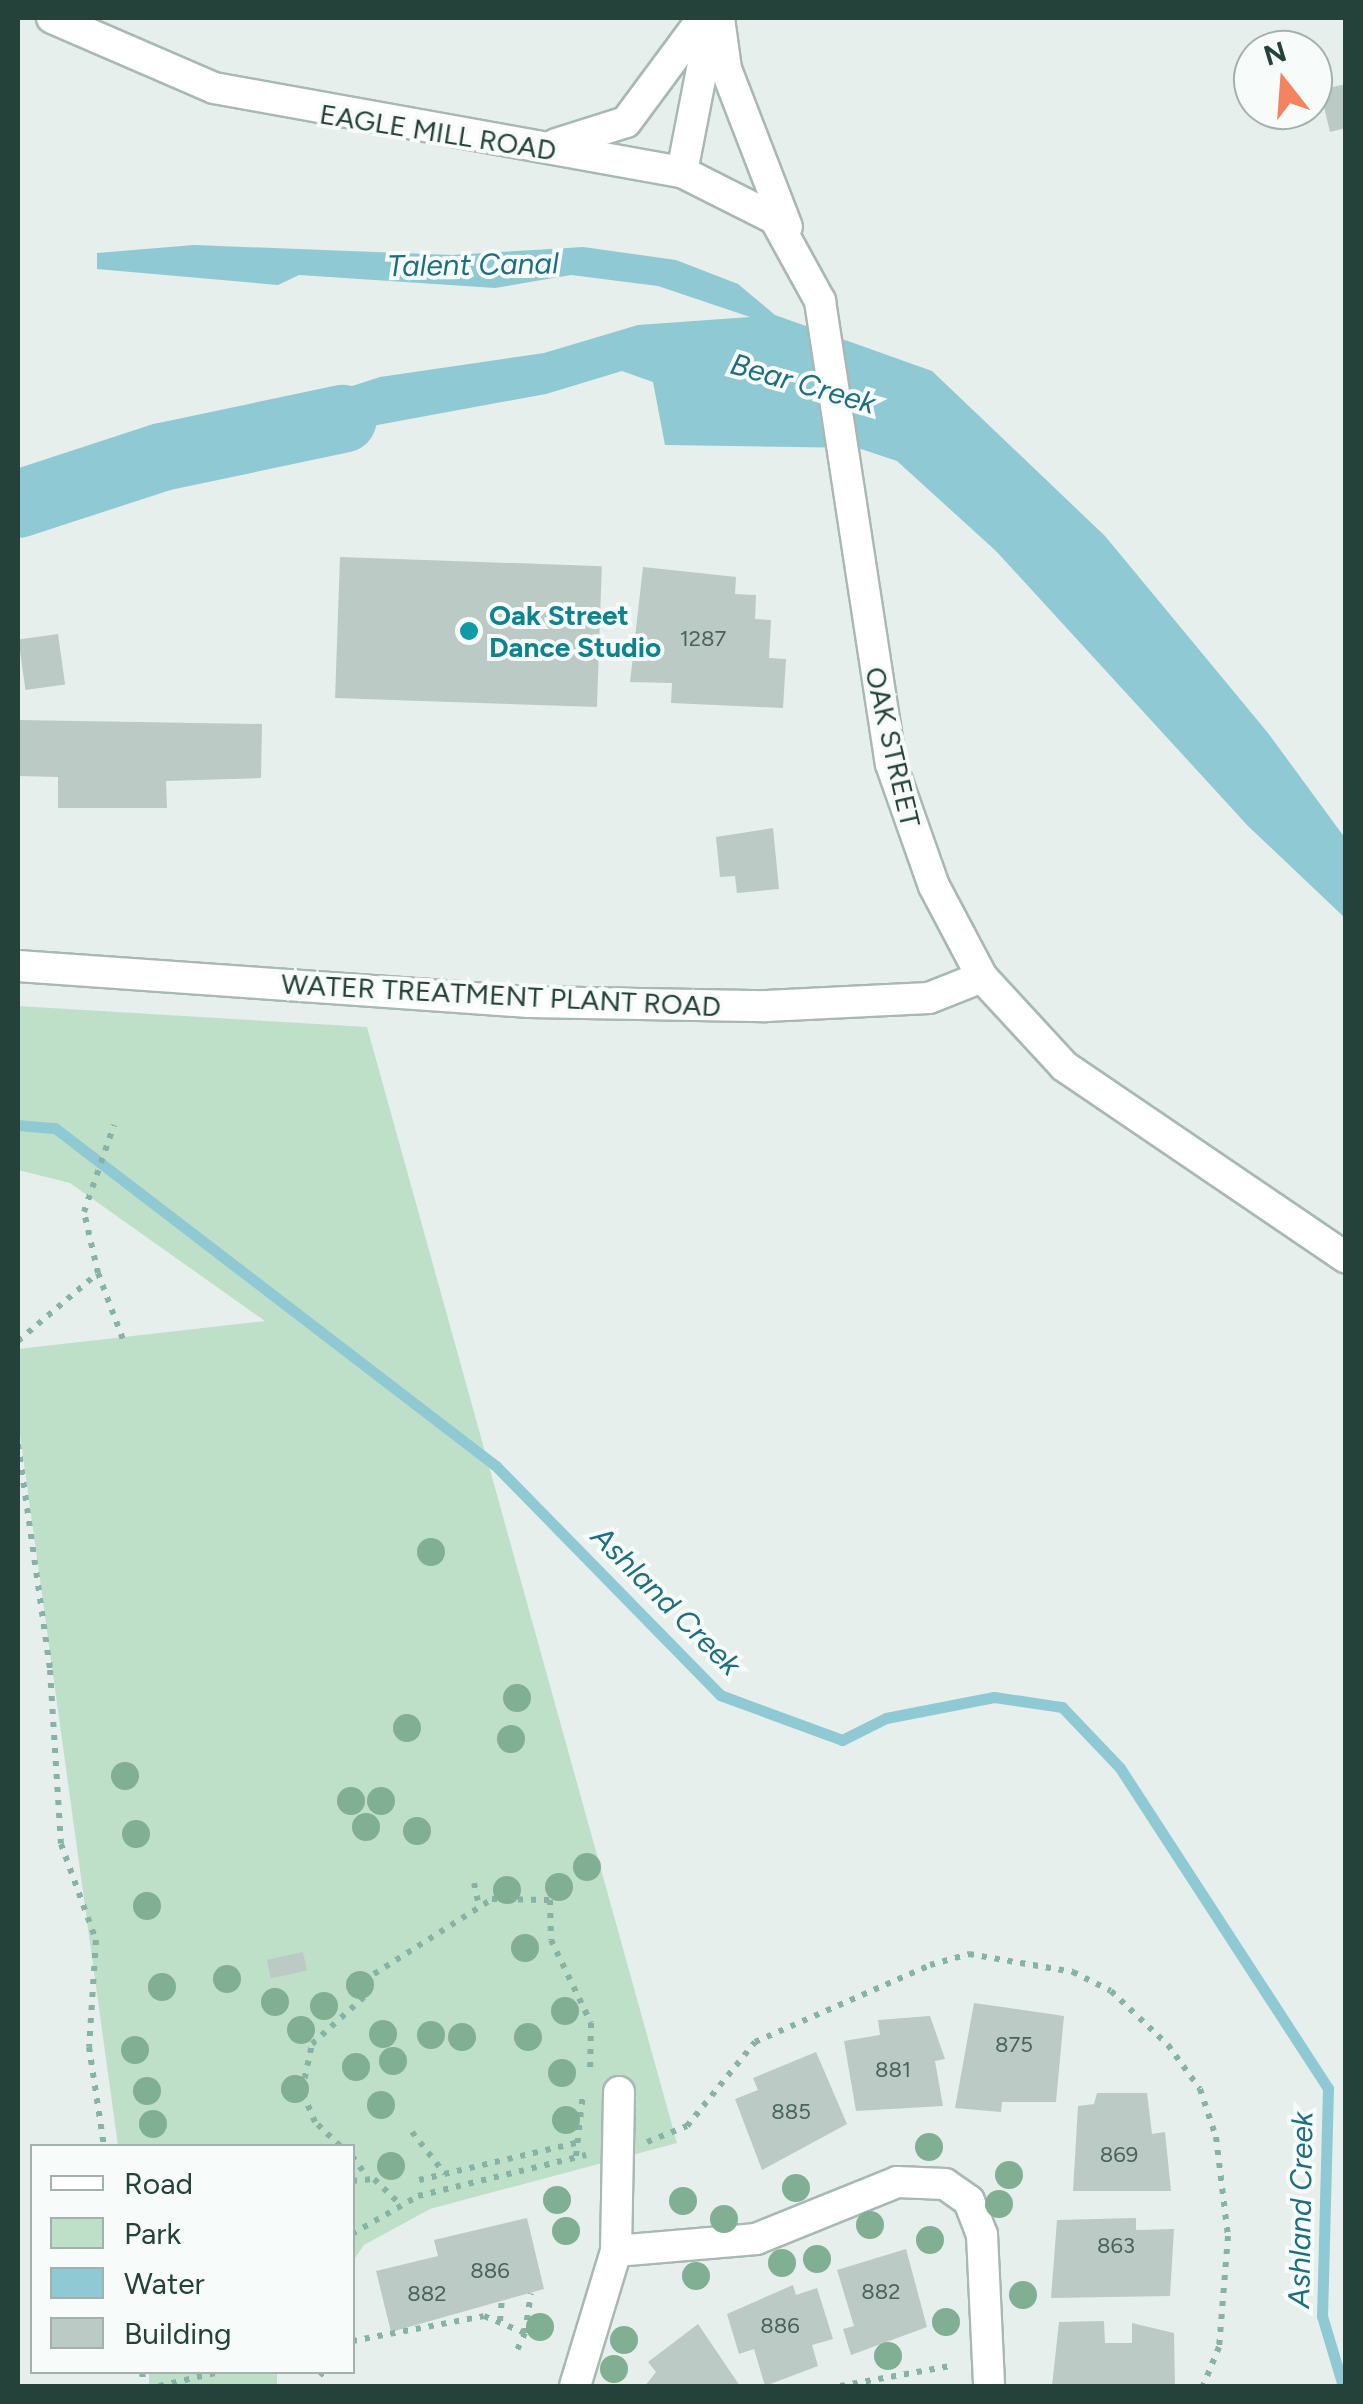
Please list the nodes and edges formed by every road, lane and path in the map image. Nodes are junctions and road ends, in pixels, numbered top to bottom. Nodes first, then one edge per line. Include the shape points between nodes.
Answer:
1 (52, 18) edge
2 (703, 18) edge
3 (715, 18) edge
4 (533, 148) junction
5 (682, 172) junction
6 (796, 248) junction
7 (18, 966) edge
8 (982, 977) junction
9 (114, 1125) dead end
10 (1346, 1258) edge
11 (98, 1273) junction
12 (18, 1340) edge
13 (124, 1342) dead end
14 (18, 1444) edge
15 (474, 1883) dead end
16 (478, 1906) junction
17 (619, 2092) dead end
18 (412, 2132) dead end
19 (656, 2140) dead end
20 (576, 2143) junction
21 (104, 2144) edge
22 (338, 2144) edge
23 (355, 2160) edge
24 (445, 2174) junction
25 (367, 2176) junction
26 (355, 2180) edge
27 (420, 2180) dead end
28 (402, 2206) junction
29 (355, 2232) edge
30 (616, 2251) junction
31 (531, 2293) dead end
32 (502, 2300) dead end
33 (470, 2308) dead end
34 (473, 2318) junction
35 (500, 2320) junction
36 (525, 2333) junction
37 (355, 2340) edge
38 (517, 2350) dead end
39 (950, 2366) dead end
40 (211, 2374) edge
41 (159, 2386) edge
42 (575, 2386) edge
43 (840, 2386) edge
44 (990, 2386) edge
45 (1203, 2386) edge

1 - 4 street, EAGLE MILL ROAD via 274,105
2 - 4 street via 626,122
3 - 5 street
3 - 6 street via 744,123
4 - 5 street, EAGLE MILL ROAD
5 - 6 street, OAK STREET via 752,202
6 - 8 street, OAK STREET via 820,301 868,629 908,825
7 - 8 street, WATER TREATMENT PLANT ROAD via 529,1002 766,1006 929,998
8 - 10 street, OAK STREET via 1064,1066
9 - 11 path via 87,1202
11 - 12 path
11 - 13 path
14 - 21 path via 50,1670 61,1844 96,1940 89,2047
15 - 16 path
16 - 20 path via 550,1900 551,1940 592,2023
16 - 22 path via 363,1981 364,1997 331,2020 305,2056 308,2110
17 - 30 street
18 - 24 path
19 - 45 path via 687,2126 754,2042 930,1964 969,1954 1073,1972 1111,1991 1168,2045 1200,2089 1216,2137 1228,2236 1220,2347
20 - 24 path
20 - 28 path via 576,2156
23 - 25 path
24 - 27 path
25 - 26 path
25 - 28 path
28 - 29 path
30 - 42 street
30 - 44 street via 756,2239 897,2182 945,2184 969,2202 982,2235
31 - 36 path
32 - 35 path
33 - 34 path
34 - 35 path
34 - 37 path
35 - 36 path
36 - 38 path
39 - 43 path
40 - 41 path

